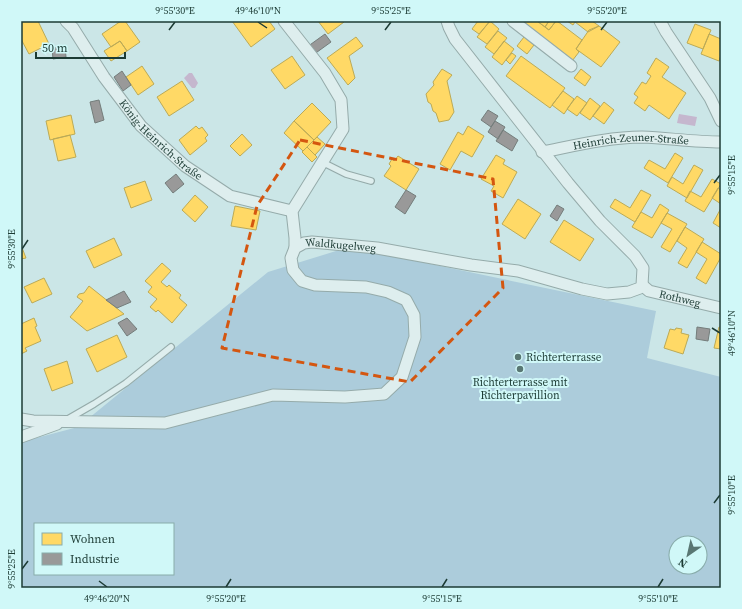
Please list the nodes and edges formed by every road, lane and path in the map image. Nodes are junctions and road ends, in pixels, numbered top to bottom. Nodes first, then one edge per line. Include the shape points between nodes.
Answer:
1 (66, 21) edge
2 (284, 21) edge
3 (447, 21) edge
4 (513, 21) edge
5 (660, 21) edge
6 (571, 66) dead end
7 (721, 120) edge
8 (721, 142) edge
9 (542, 152) junction
10 (322, 162) junction
11 (371, 181) dead end
12 (292, 211) junction
13 (295, 248) junction
14 (642, 285) junction
15 (721, 308) edge
16 (171, 347) dead end
17 (21, 419) edge
18 (65, 421) junction
19 (21, 437) edge

1 - 12 street, König-Heinrich-Straße via 141,126 185,166 230,196
2 - 10 street via 325,73 341,100 343,129
3 - 9 street via 455,39
4 - 6 street
5 - 7 street via 710,98
8 - 9 street, Heinrich-Zeuner-Straße via 641,137 593,142
9 - 14 street via 600,221 635,256 643,268
10 - 11 lane via 346,174
10 - 12 street
12 - 13 street
13 - 14 street, Waldkugelweg via 312,242 377,248 518,271 608,294 629,292
13 - 18 street, Waldkugelweg via 291,258 293,270 302,280 315,285 366,287 388,292 406,300 414,315 414,337 402,377 384,394 345,397 273,395 165,423
14 - 15 street, Rothweg via 649,291
16 - 18 lane via 126,383
17 - 18 street
18 - 19 street, Waldkugelweg

